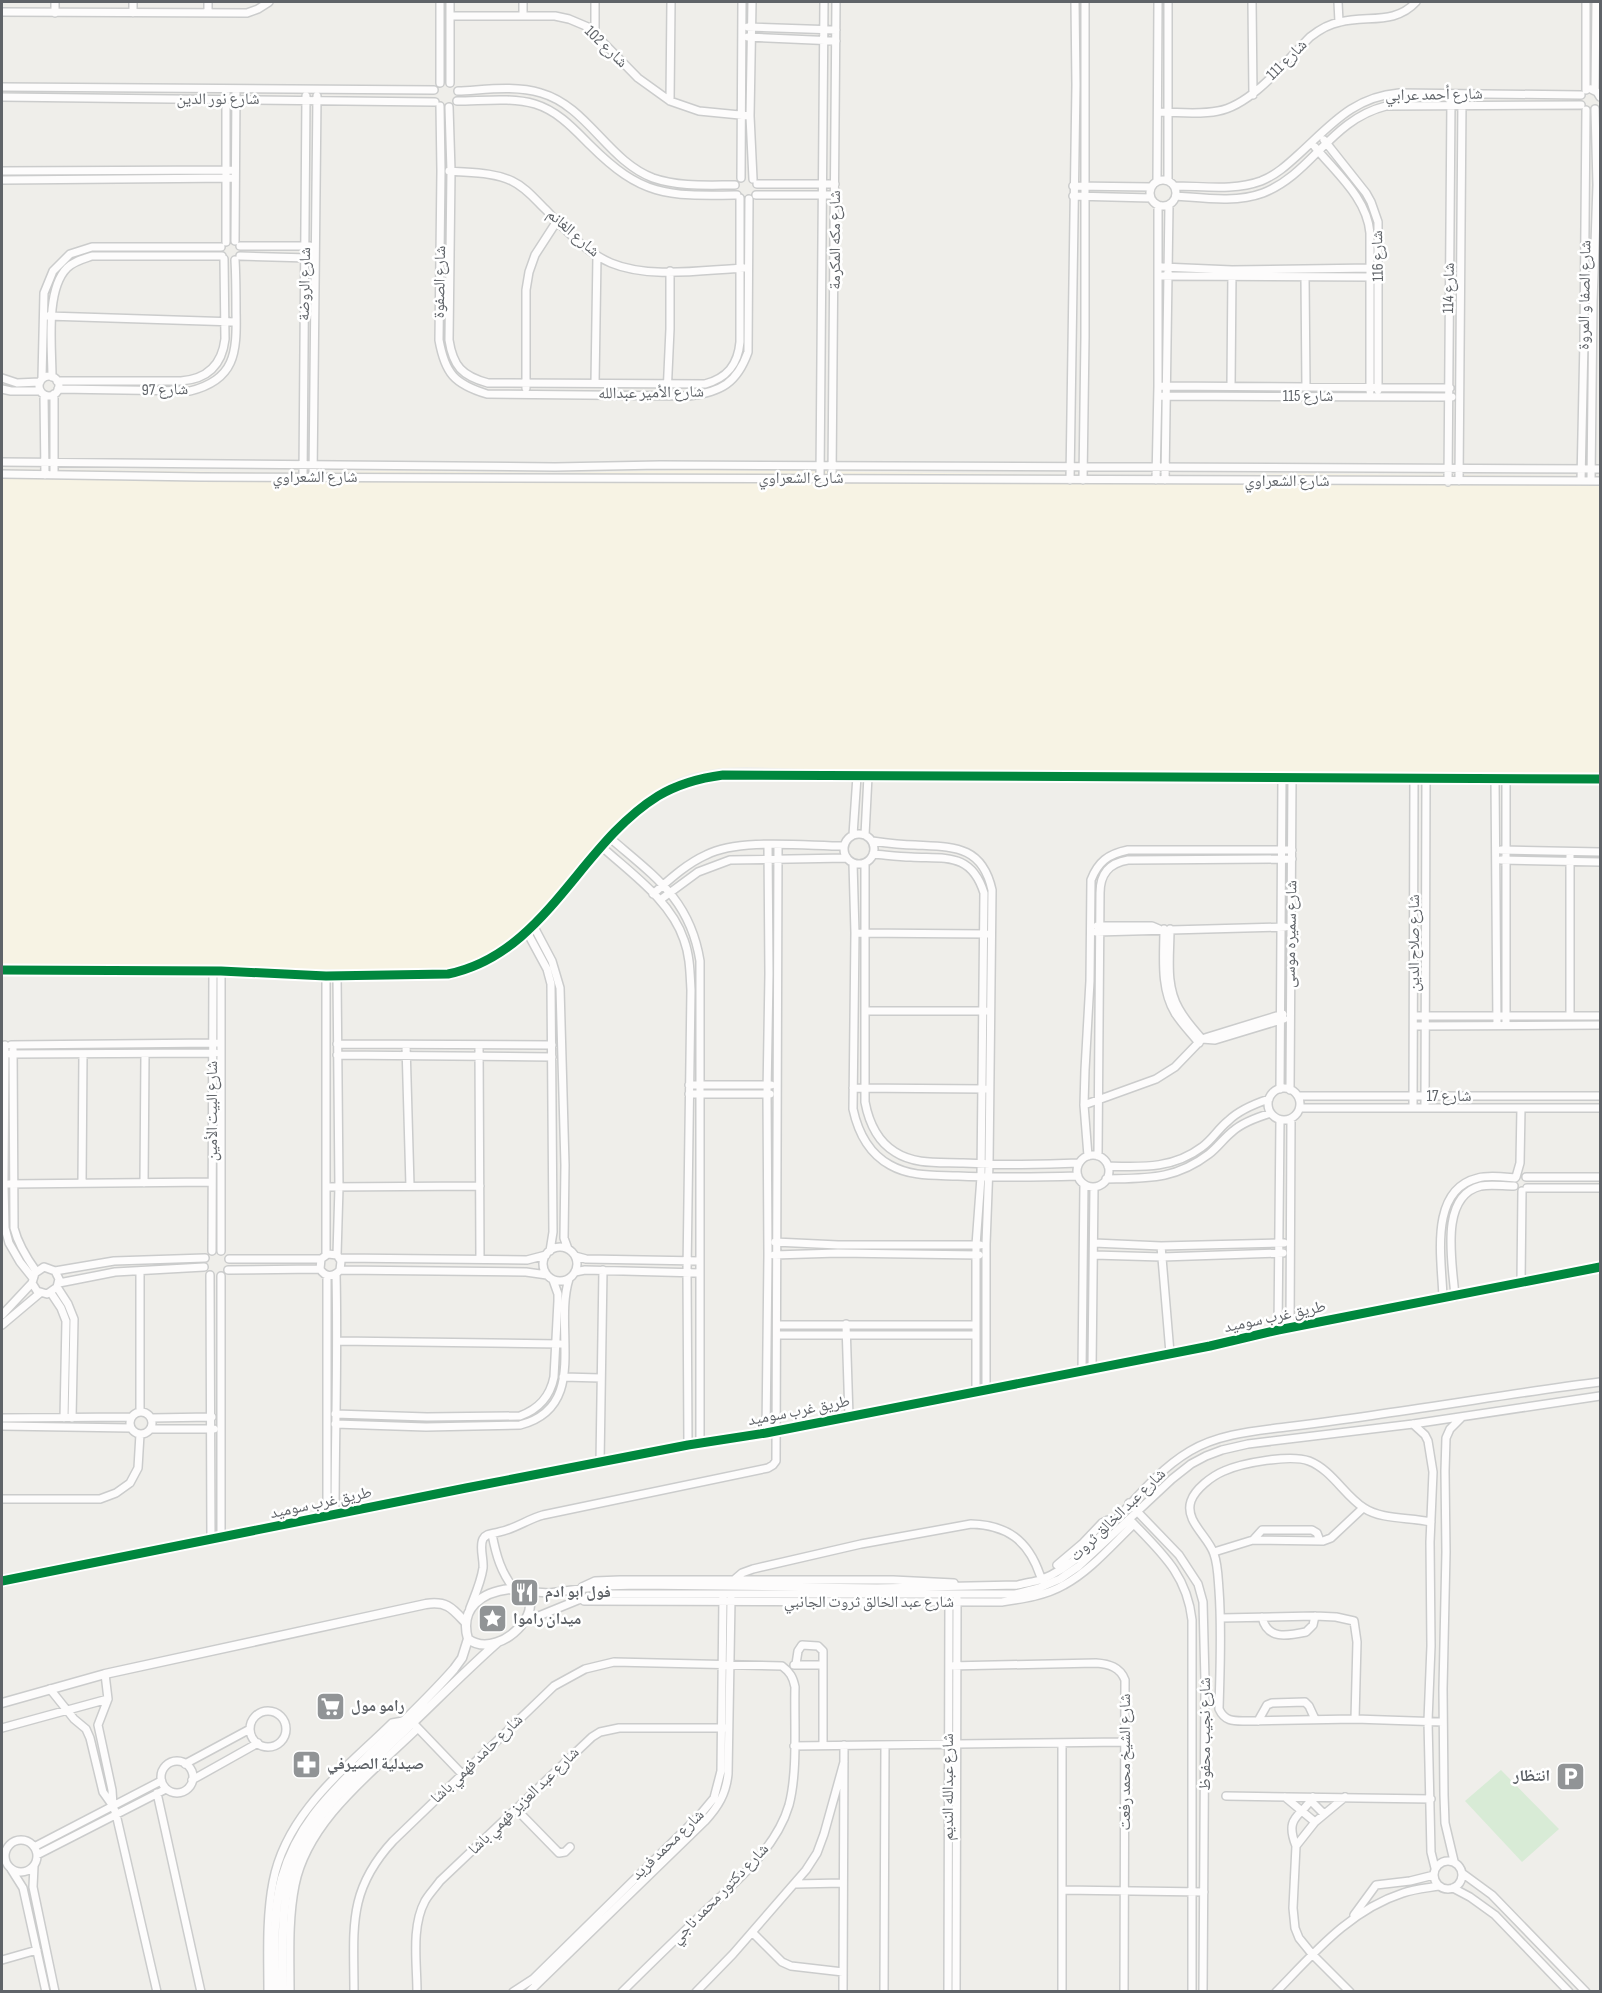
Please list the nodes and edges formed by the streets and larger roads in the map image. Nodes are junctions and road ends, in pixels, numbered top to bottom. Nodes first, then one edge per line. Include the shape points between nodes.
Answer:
1 (55, 2) edge
2 (133, 2) edge
3 (208, 2) edge
4 (269, 2) edge
5 (440, 2) edge
6 (450, 2) edge
7 (524, 2) edge
8 (596, 2) edge
9 (671, 2) edge
10 (742, 2) edge
11 (752, 2) edge
12 (824, 2) edge
13 (836, 2) edge
14 (1075, 2) edge
15 (1085, 2) edge
16 (1158, 2) edge
17 (1168, 2) edge
18 (1252, 2) edge
19 (1338, 2) edge
20 (1416, 2) edge
21 (1586, 2) edge
22 (1596, 2) edge
23 (2, 12) edge
24 (55, 13) junction
25 (133, 13) junction
26 (208, 13) junction
27 (450, 16) junction
28 (523, 16) junction
29 (1586, 21) junction
30 (1598, 21) edge
31 (1339, 22) junction
32 (742, 27) junction
33 (752, 27) junction
34 (824, 29) junction
35 (836, 30) junction
36 (595, 33) junction
37 (742, 38) junction
38 (752, 38) junction
39 (824, 40) junction
40 (836, 41) junction
41 (450, 82) junction
42 (440, 83) junction
43 (1076, 85) junction
44 (1085, 85) junction
45 (2, 87) edge
46 (226, 88) junction
47 (236, 89) junction
48 (306, 90) junction
49 (317, 90) junction
50 (434, 90) junction
51 (458, 91) junction
52 (1584, 92) junction
53 (1451, 94) junction
54 (1462, 94) junction
55 (1599, 94) edge
56 (1253, 95) junction
57 (2, 97) edge
58 (226, 99) junction
59 (236, 99) junction
60 (306, 100) junction
61 (317, 100) junction
62 (457, 101) junction
63 (670, 101) junction
64 (437, 104) junction
65 (1450, 104) junction
66 (1462, 104) junction
67 (1599, 106) edge
68 (449, 107) junction
69 (1583, 107) junction
70 (1158, 111) junction
71 (1168, 112) junction
72 (740, 115) junction
73 (750, 116) junction
74 (590, 127) junction
75 (1320, 135) junction
76 (581, 136) junction
77 (1311, 143) junction
78 (1326, 143) junction
79 (1318, 151) junction
80 (2, 171) edge
81 (441, 171) junction
82 (451, 171) junction
83 (225, 174) junction
84 (235, 174) junction
85 (1599, 177) edge
86 (741, 178) junction
87 (2, 180) edge
88 (1157, 181) junction
89 (755, 182) junction
90 (1171, 183) junction
91 (735, 184) junction
92 (822, 184) junction
93 (835, 184) junction
94 (1599, 185) edge
95 (1073, 186) junction
96 (1086, 186) junction
97 (1151, 187) junction
98 (822, 194) junction
99 (756, 195) junction
100 (835, 195) junction
101 (739, 196) junction
102 (1073, 196) junction
103 (1086, 196) junction
104 (1176, 196) junction
105 (1151, 198) junction
106 (749, 199) junction
107 (1158, 205) junction
108 (1168, 205) junction
109 (557, 221) junction
110 (1450, 225) junction
111 (1460, 225) junction
112 (238, 244) junction
113 (306, 246) junction
114 (316, 246) junction
115 (223, 251) junction
116 (597, 256) junction
117 (238, 258) junction
118 (306, 258) junction
119 (316, 258) junction
120 (835, 266) junction
121 (750, 267) junction
122 (822, 267) junction
123 (1158, 267) junction
124 (1167, 267) junction
125 (741, 268) junction
126 (1370, 268) junction
127 (1379, 268) junction
128 (670, 271) junction
129 (1232, 273) junction
130 (1158, 276) junction
131 (1167, 276) junction
132 (1305, 277) junction
133 (1370, 277) junction
134 (1379, 277) junction
135 (1584, 302) junction
136 (1593, 302) junction
137 (43, 316) junction
138 (52, 317) junction
139 (226, 321) junction
140 (236, 322) junction
141 (1085, 337) junction
142 (1072, 338) junction
143 (736, 360) junction
144 (745, 362) junction
145 (2, 378) edge
146 (41, 380) junction
147 (593, 383) junction
148 (609, 383) junction
149 (667, 383) junction
150 (526, 384) junction
151 (55, 386) junction
152 (1158, 386) junction
153 (1231, 386) junction
154 (1167, 387) junction
155 (1306, 387) junction
156 (1459, 387) junction
157 (1448, 388) junction
158 (2, 389) edge
159 (1374, 392) junction
160 (42, 393) junction
161 (526, 394) junction
162 (592, 394) junction
163 (610, 395) junction
164 (667, 395) junction
165 (1158, 396) junction
166 (1167, 396) junction
167 (1448, 397) junction
168 (1459, 397) junction
169 (1597, 398) edge
170 (2, 462) edge
171 (45, 463) junction
172 (54, 463) junction
173 (303, 465) junction
174 (313, 465) junction
175 (821, 466) junction
176 (832, 466) junction
177 (1071, 467) junction
178 (1084, 467) junction
179 (1156, 468) junction
180 (1166, 468) junction
181 (1448, 469) junction
182 (1459, 469) junction
183 (1581, 469) junction
184 (1596, 469) edge
185 (2, 474) edge
186 (45, 475) junction
187 (54, 475) junction
188 (303, 477) junction
189 (313, 477) junction
190 (820, 478) junction
191 (832, 478) junction
192 (1070, 480) junction
193 (1083, 480) junction
194 (1156, 480) junction
195 (1165, 480) junction
196 (1459, 481) junction
197 (1581, 481) junction
198 (1591, 481) junction
199 (1600, 481) edge
200 (1448, 482) junction
201 (857, 776) junction
202 (868, 776) junction
203 (1282, 778) junction
204 (1292, 778) junction
205 (1414, 779) junction
206 (1426, 779) junction
207 (1495, 779) junction
208 (1506, 779) junction
209 (1600, 779) edge
210 (853, 835) junction
211 (865, 835) junction
212 (610, 838) junction
213 (872, 841) junction
214 (768, 845) junction
215 (778, 845) junction
216 (844, 846) junction
217 (602, 847) junction
218 (1496, 849) junction
219 (1281, 850) junction
220 (1292, 850) junction
221 (1506, 850) junction
222 (1570, 852) junction
223 (1600, 852) edge
224 (873, 854) junction
225 (768, 858) junction
226 (847, 858) junction
227 (779, 859) junction
228 (1281, 859) junction
229 (1292, 859) junction
230 (1496, 859) junction
231 (1506, 860) junction
232 (1570, 862) junction
233 (1600, 862) edge
234 (854, 863) junction
235 (865, 863) junction
236 (664, 885) junction
237 (670, 892) junction
238 (653, 894) junction
239 (660, 900) junction
240 (533, 925) junction
241 (1281, 927) junction
242 (1291, 927) junction
243 (1090, 929) junction
244 (1099, 929) junction
245 (1164, 929) junction
246 (527, 932) junction
247 (855, 933) junction
248 (866, 933) junction
249 (984, 934) junction
250 (993, 934) junction
251 (1414, 952) junction
252 (1425, 952) junction
253 (2, 970) edge
254 (213, 971) junction
255 (221, 971) junction
256 (326, 976) junction
257 (338, 976) junction
258 (865, 1011) junction
259 (983, 1011) junction
260 (992, 1011) junction
261 (1290, 1015) junction
262 (1414, 1016) junction
263 (1425, 1016) junction
264 (1497, 1016) junction
265 (1506, 1016) junction
266 (1570, 1016) junction
267 (1600, 1016) edge
268 (1280, 1018) junction
269 (1497, 1025) junction
270 (1506, 1025) junction
271 (1600, 1025) edge
272 (1414, 1026) junction
273 (1425, 1026) junction
274 (854, 1039) junction
275 (865, 1039) junction
276 (1200, 1041) junction
277 (221, 1043) junction
278 (213, 1044) junction
279 (3, 1045) edge
280 (13, 1045) junction
281 (406, 1045) junction
282 (479, 1046) junction
283 (337, 1050) junction
284 (562, 1050) junction
285 (327, 1051) junction
286 (552, 1051) junction
287 (213, 1053) junction
288 (3, 1054) edge
289 (13, 1054) junction
290 (83, 1054) junction
291 (146, 1054) junction
292 (221, 1054) junction
293 (406, 1056) junction
294 (480, 1057) junction
295 (689, 1085) junction
296 (700, 1085) junction
297 (767, 1085) junction
298 (777, 1086) junction
299 (865, 1087) junction
300 (853, 1088) junction
301 (982, 1089) junction
302 (1280, 1089) junction
303 (990, 1090) junction
304 (1290, 1090) junction
305 (700, 1093) junction
306 (689, 1094) junction
307 (767, 1094) junction
308 (777, 1094) junction
309 (1298, 1096) junction
310 (1413, 1096) junction
311 (1425, 1096) junction
312 (1600, 1096) edge
313 (1098, 1100) junction
314 (1269, 1100) junction
315 (1084, 1105) junction
316 (1300, 1108) junction
317 (1413, 1108) junction
318 (1425, 1108) junction
319 (1521, 1108) junction
320 (1600, 1108) edge
321 (1271, 1113) junction
322 (1291, 1119) junction
323 (1280, 1120) junction
324 (1088, 1156) junction
325 (1098, 1156) junction
326 (905, 1157) junction
327 (932, 1162) junction
328 (1079, 1163) junction
329 (1520, 1163) junction
330 (981, 1164) junction
331 (989, 1164) junction
332 (1108, 1166) junction
333 (901, 1170) junction
334 (932, 1175) junction
335 (1078, 1176) junction
336 (985, 1177) junction
337 (1525, 1177) junction
338 (1600, 1177) edge
339 (1516, 1178) junction
340 (1106, 1179) junction
341 (212, 1182) junction
342 (82, 1183) junction
343 (144, 1183) junction
344 (4, 1184) junction
345 (13, 1184) junction
346 (1084, 1184) junction
347 (410, 1186) junction
348 (480, 1186) junction
349 (1094, 1186) junction
350 (1514, 1186) junction
351 (327, 1187) junction
352 (339, 1187) junction
353 (1600, 1188) edge
354 (1525, 1189) junction
355 (768, 1242) junction
356 (777, 1242) junction
357 (1290, 1242) junction
358 (1094, 1243) junction
359 (1280, 1243) junction
360 (986, 1244) junction
361 (976, 1245) junction
362 (1209, 1245) junction
363 (1161, 1246) junction
364 (568, 1250) junction
365 (212, 1251) junction
366 (221, 1251) junction
367 (548, 1253) junction
368 (1290, 1253) junction
369 (778, 1254) junction
370 (1280, 1254) junction
371 (768, 1255) junction
372 (977, 1255) junction
373 (986, 1255) junction
374 (1094, 1255) junction
375 (575, 1256) junction
376 (1210, 1256) junction
377 (323, 1257) junction
378 (338, 1257) junction
379 (1162, 1257) junction
380 (205, 1258) junction
381 (229, 1259) junction
382 (480, 1259) junction
383 (687, 1260) junction
384 (700, 1261) junction
385 (1600, 1267) edge
386 (204, 1268) junction
387 (320, 1269) junction
388 (228, 1270) junction
389 (603, 1270) junction
390 (55, 1271) junction
391 (140, 1271) junction
392 (338, 1272) junction
393 (575, 1272) junction
394 (687, 1272) junction
395 (700, 1273) junction
396 (210, 1275) junction
397 (327, 1275) junction
398 (221, 1276) junction
399 (34, 1277) junction
400 (550, 1277) junction
401 (569, 1279) junction
402 (1521, 1282) junction
403 (58, 1285) junction
404 (40, 1293) junction
405 (51, 1293) junction
406 (1455, 1297) junction
407 (1443, 1298) junction
408 (2, 1315) edge
409 (846, 1324) junction
410 (2, 1325) edge
411 (777, 1325) junction
412 (819, 1325) junction
413 (975, 1325) junction
414 (900, 1326) junction
415 (928, 1326) junction
416 (1290, 1328) junction
417 (1278, 1330) junction
418 (777, 1335) junction
419 (818, 1335) junction
420 (847, 1335) junction
421 (901, 1335) junction
422 (975, 1335) junction
423 (928, 1336) junction
424 (338, 1341) junction
425 (560, 1344) junction
426 (1170, 1353) junction
427 (1092, 1369) junction
428 (1082, 1371) junction
429 (563, 1377) junction
430 (601, 1378) junction
431 (1600, 1382) edge
432 (1590, 1383) junction
433 (986, 1390) junction
434 (975, 1392) junction
435 (1597, 1397) edge
436 (140, 1412) junction
437 (1463, 1416) junction
438 (131, 1417) junction
439 (210, 1417) junction
440 (427, 1417) junction
441 (849, 1417) junction
442 (2, 1418) edge
443 (68, 1418) junction
444 (151, 1418) junction
445 (220, 1418) junction
446 (335, 1419) junction
447 (326, 1420) junction
448 (1413, 1424) junction
449 (2, 1426) edge
450 (66, 1427) junction
451 (426, 1427) junction
452 (131, 1428) junction
453 (150, 1429) junction
454 (210, 1429) junction
455 (221, 1429) junction
456 (771, 1432) junction
457 (140, 1434) junction
458 (700, 1443) junction
459 (688, 1445) junction
460 (600, 1463) junction
461 (1445, 1471) junction
462 (1433, 1472) junction
463 (2, 1499) edge
464 (1129, 1503) junction
465 (1363, 1508) junction
466 (1137, 1511) junction
467 (1122, 1512) junction
468 (331, 1516) junction
469 (1115, 1521) junction
470 (1131, 1522) junction
471 (1431, 1522) junction
472 (492, 1534) junction
473 (221, 1538) junction
474 (211, 1540) junction
475 (1253, 1540) junction
476 (1320, 1541) junction
477 (1214, 1552) junction
478 (1040, 1575) junction
479 (2, 1581) edge
480 (728, 1589) junction
481 (518, 1591) junction
482 (953, 1592) junction
483 (1315, 1616) junction
484 (1262, 1617) junction
485 (467, 1618) junction
486 (1221, 1618) junction
487 (524, 1622) junction
488 (468, 1639) junction
489 (498, 1642) junction
490 (1431, 1646) junction
491 (1444, 1648) junction
492 (722, 1664) junction
493 (731, 1664) junction
494 (796, 1664) junction
495 (823, 1665) junction
496 (949, 1666) junction
497 (957, 1666) junction
498 (789, 1671) junction
499 (105, 1674) junction
500 (50, 1689) junction
501 (108, 1700) junction
502 (2, 1703) edge
503 (67, 1710) junction
504 (1315, 1719) junction
505 (1355, 1719) junction
506 (1258, 1720) junction
507 (1428, 1721) junction
508 (410, 1722) junction
509 (1443, 1722) junction
510 (98, 1725) junction
511 (2, 1728) edge
512 (726, 1728) junction
513 (86, 1729) junction
514 (250, 1729) junction
515 (258, 1743) junction
516 (376, 1743) junction
517 (1125, 1743) junction
518 (949, 1744) junction
519 (1062, 1744) junction
520 (823, 1745) junction
521 (844, 1745) junction
522 (885, 1745) junction
523 (957, 1745) junction
524 (794, 1746) junction
525 (844, 1762) junction
526 (185, 1764) junction
527 (462, 1774) junction
528 (192, 1780) junction
529 (161, 1781) junction
530 (165, 1789) junction
531 (157, 1793) junction
532 (1226, 1796) dead end
533 (342, 1797) junction
534 (1286, 1797) junction
535 (1345, 1797) junction
536 (1431, 1798) junction
537 (1312, 1799) junction
538 (113, 1806) junction
539 (516, 1809) junction
540 (1300, 1810) junction
541 (116, 1814) junction
542 (1324, 1814) junction
543 (1315, 1822) junction
544 (570, 1846) dead end
545 (1296, 1846) junction
546 (34, 1847) junction
547 (37, 1855) junction
548 (3, 1858) edge
549 (1454, 1861) junction
550 (34, 1866) junction
551 (11, 1869) junction
552 (1434, 1872) junction
553 (1462, 1873) junction
554 (1410, 1881) junction
555 (843, 1883) junction
556 (795, 1884) junction
557 (1439, 1886) junction
558 (1453, 1888) junction
559 (1062, 1890) junction
560 (1412, 1890) junction
561 (1124, 1891) junction
562 (1192, 1892) junction
563 (1204, 1892) junction
564 (1351, 1919) junction
565 (752, 1932) junction
566 (37, 1950) junction
567 (1311, 1954) junction
568 (2, 1960) edge
569 (843, 1972) junction
570 (526, 1990) edge
571 (46, 1992) edge
572 (55, 1992) edge
573 (158, 1992) edge
574 (201, 1992) edge
575 (268, 1992) edge
576 (275, 1992) edge
577 (283, 1992) edge
578 (290, 1992) edge
579 (354, 1992) edge
580 (417, 1992) edge
581 (513, 1992) edge
582 (622, 1992) edge
583 (696, 1992) edge
584 (843, 1992) edge
585 (884, 1992) edge
586 (948, 1992) edge
587 (956, 1992) edge
588 (1062, 1992) edge
589 (1124, 1992) edge
590 (1191, 1992) edge
591 (1203, 1992) edge
592 (1276, 1992) edge
593 (1350, 1992) edge
594 (1569, 1992) edge
595 (1586, 1992) edge

1 - 24 street
2 - 25 street
3 - 26 street
4 - 26 street via 247,12
5 - 42 street
6 - 27 street
7 - 28 street
8 - 36 street
9 - 63 street
10 - 32 street
11 - 33 street
12 - 34 street, شارع مكه المكرمة
13 - 35 street, شارع مكه المكرمة
14 - 43 street
15 - 44 street
16 - 70 street
17 - 71 street
18 - 56 street
19 - 31 street
20 - 31 street, شارع 111 via 1393,17
21 - 29 street
22 - 30 street
23 - 24 street
24 - 25 street
25 - 26 street
27 - 28 street, شارع 102
27 - 41 street
28 - 36 street, شارع 102 via 569,18
29 - 30 street
29 - 52 street
30 - 55 street
31 - 56 street, شارع 111 via 1310,37
32 - 33 street
32 - 37 street
33 - 34 street
33 - 38 street
34 - 35 street
34 - 39 street, شارع مكه المكرمة
35 - 40 street, شارع مكه المكرمة
36 - 63 street, شارع 102 via 638,78
37 - 38 street
37 - 72 street
38 - 39 street
38 - 73 street
39 - 40 street
39 - 92 street, شارع مكه المكرمة
40 - 93 street, شارع مكه المكرمة
41 - 42 street
41 - 51 street
42 - 50 street
43 - 44 street
43 - 95 street
44 - 96 street
45 - 46 street, شارع نور الدين
46 - 47 street, شارع نور الدين
46 - 58 street, شارع 97
47 - 48 street, شارع نور الدين
47 - 59 street
48 - 49 street, شارع نور الدين
48 - 60 street, شارع الروضة
49 - 50 street, شارع نور الدين
49 - 61 street, شارع الروضة
50 - 64 street
51 - 62 street
51 - 74 street via 540,93 562,102
52 - 54 street, شارع أحمد عرابي
52 - 55 street, شارع أحمد عرابي
52 - 69 street, شارع الصفا و المروة
53 - 54 street, شارع أحمد عرابي
53 - 65 street, شارع 114
53 - 75 street, شارع أحمد عرابي via 1399,93 1364,100
54 - 66 street, شارع 114
56 - 71 street, شارع 111 via 1220,111
57 - 58 street, شارع نور الدين
58 - 59 street, شارع نور الدين
58 - 83 street, شارع 97
59 - 60 street, شارع نور الدين
59 - 84 street
60 - 61 street, شارع نور الدين
60 - 113 street, شارع الروضة
61 - 64 street, شارع نور الدين
61 - 114 street, شارع الروضة
62 - 68 street
62 - 76 street via 536,105 554,113
63 - 72 street, شارع 102 via 699,111
64 - 68 street
64 - 81 street, شارع الصفوة
65 - 66 street, شارع أحمد عرابي
65 - 78 street, شارع أحمد عرابي via 1376,108 1349,122
65 - 110 street, شارع 114
66 - 69 street, شارع أحمد عرابي
66 - 111 street, شارع 114
67 - 69 street, شارع أحمد عرابي
67 - 85 street, شارع الصفا و المروة
68 - 82 street, شارع الصفوة
69 - 135 street, شارع الصفا و المروة
70 - 71 street, شارع 111
70 - 88 street
71 - 90 street
72 - 73 street, شارع 102
72 - 86 street
73 - 89 street
74 - 76 street
74 - 91 street via 633,167 652,178 674,183
75 - 77 street, شارع أحمد عرابي
75 - 78 street, شارع 116
76 - 101 street via 627,178 649,188 672,194
77 - 79 street, شارع 116
77 - 90 street, شارع أحمد عرابي via 1276,174 1248,185
78 - 79 street, شارع أحمد عرابي
78 - 127 street, شارع 116 via 1371,202 1378,222
79 - 104 street, شارع أحمد عرابي via 1286,181 1262,193 1236,199
79 - 126 street, شارع 116 via 1366,212
80 - 83 street
81 - 82 street, شارع الغانم
81 - 161 street, شارع الصفوة via 442,359 452,376 468,388 487,394
82 - 109 street, شارع الغانم via 512,181
82 - 150 street, شارع الصفوة via 452,356 472,379
83 - 84 street
83 - 87 street
83 - 115 street, شارع 97
84 - 112 street
85 - 94 street, شارع الصفا و المروة
86 - 89 street
86 - 91 street
88 - 90 street
88 - 97 street
89 - 92 street
89 - 99 street
90 - 104 street
91 - 101 street
92 - 93 street
92 - 98 street, شارع مكه المكرمة
93 - 100 street, شارع مكه المكرمة
94 - 136 street, شارع الصفا و المروة
95 - 96 street
95 - 102 street
96 - 97 street
96 - 103 street
97 - 105 street
98 - 99 street
98 - 100 street
98 - 122 street, شارع مكه المكرمة
99 - 106 street
100 - 120 street, شارع مكه المكرمة
101 - 106 street
101 - 125 street
102 - 103 street
102 - 142 street
103 - 105 street
103 - 141 street
104 - 108 street
105 - 107 street
106 - 121 street
107 - 108 street
107 - 123 street
108 - 124 street
109 - 116 street, شارع الغانم
109 - 150 street via 535,255 527,281
110 - 111 street
110 - 157 street, شارع 114
111 - 156 street, شارع 114
112 - 113 street
112 - 115 street
112 - 117 street, شارع 97
113 - 114 street
113 - 118 street, شارع الروضة
114 - 119 street, شارع الروضة
115 - 117 street via 230,261
115 - 137 street via 81,249 53,271 44,293
115 - 138 street via 92,256 79,260 59,279
115 - 139 street, شارع 97
116 - 128 street, شارع الغانم via 631,269
116 - 147 street
117 - 118 street
117 - 140 street, شارع 97
118 - 119 street
118 - 173 street, شارع الروضة
119 - 174 street, شارع الروضة
120 - 122 street
120 - 176 street, شارع مكه المكرمة
121 - 125 street, شارع الغانم
121 - 144 street
122 - 175 street, شارع مكه المكرمة
123 - 124 street
123 - 130 street
124 - 129 street
124 - 131 street
125 - 128 street, شارع الغانم
125 - 143 street via 740,342
126 - 127 street
126 - 129 street
126 - 133 street, شارع 116
127 - 134 street, شارع 116
128 - 149 street
129 - 131 street
129 - 132 street
129 - 153 street
130 - 131 street
130 - 152 street
131 - 154 street
132 - 133 street
132 - 155 street
133 - 134 street
133 - 159 street, شارع 116
134 - 159 street, شارع 116
135 - 136 street
135 - 183 street, شارع الصفا و المروة
136 - 169 street, شارع الصفا و المروة
137 - 138 street
137 - 146 street
138 - 139 street
138 - 151 street
139 - 140 street
139 - 151 street, شارع 97 via 224,350 212,370 203,376 192,380
140 - 151 street, شارع 97 via 234,357 227,370 204,388 190,391
141 - 142 street
141 - 178 street
142 - 177 street
143 - 144 street
143 - 149 street, شارع الأمير عبدالله via 716,381
144 - 164 street, شارع الأمير عبدالله via 721,388 706,394
145 - 146 street via 17,382
146 - 151 street via 47,376
146 - 160 street
147 - 148 street, شارع الأمير عبدالله
147 - 150 street, شارع الأمير عبدالله
147 - 162 street
148 - 149 street, شارع الأمير عبدالله
148 - 163 street
149 - 164 street
150 - 161 street
151 - 160 street
151 - 172 street
152 - 154 street, شارع 115
152 - 165 street
153 - 154 street, شارع 115
153 - 155 street, شارع 115
154 - 166 street
155 - 159 street, شارع 115
156 - 157 street, شارع 115
156 - 168 street, شارع 114
157 - 159 street, شارع 115
157 - 167 street, شارع 114
158 - 160 street
159 - 166 street, شارع 115
159 - 167 street, شارع 115
160 - 171 street
161 - 162 street, شارع الأمير عبدالله
162 - 163 street, شارع الأمير عبدالله
163 - 164 street, شارع الأمير عبدالله
165 - 166 street, شارع 115
165 - 179 street
166 - 180 street
167 - 168 street, شارع 115
167 - 181 street, شارع 114
168 - 182 street, شارع 114
169 - 184 street, شارع الصفا و المروة
170 - 171 street, شارع الشعراوي
171 - 172 street, شارع الشعراوي
171 - 186 street
172 - 173 street, شارع الشعراوي
172 - 187 street
173 - 174 street, شارع الشعراوي
173 - 188 street, شارع الروضة
174 - 175 street, شارع الشعراوي
174 - 189 street, شارع الروضة
175 - 176 street, شارع الشعراوي
175 - 190 street, شارع مكه المكرمة
176 - 177 street, شارع الشعراوي
176 - 191 street, شارع مكه المكرمة
177 - 178 street, شارع الشعراوي
177 - 192 street
178 - 179 street, شارع الشعراوي
178 - 193 street
179 - 180 street, شارع الشعراوي
179 - 194 street
180 - 181 street, شارع الشعراوي
180 - 195 street
181 - 182 street, شارع الشعراوي
181 - 200 street, شارع 114
182 - 183 street, شارع الشعراوي
182 - 196 street, شارع 114
183 - 184 street, شارع الشعراوي
183 - 197 street, شارع الصفا و المروة
184 - 198 street, شارع الصفا و المروة
185 - 186 street, شارع الشعراوي
186 - 187 street, شارع الشعراوي
187 - 188 street, شارع الشعراوي
188 - 189 street, شارع الشعراوي
189 - 190 street, شارع الشعراوي
190 - 191 street, شارع الشعراوي
191 - 192 street, شارع الشعراوي
192 - 193 street, شارع الشعراوي
193 - 194 street, شارع الشعراوي
194 - 195 street, شارع الشعراوي
195 - 200 street, شارع الشعراوي
196 - 197 street, شارع الشعراوي
196 - 200 street, شارع الشعراوي
197 - 198 street, شارع الشعراوي
198 - 199 street, شارع الشعراوي
201 - 202 street
201 - 210 street
201 - 212 street via 698,778 659,796
202 - 203 street
202 - 211 street
203 - 204 street
203 - 219 street, شارع سميره موسى
204 - 205 street
204 - 220 street, شارع سميره موسى
205 - 206 street
205 - 251 street, شارع صلاح الدين
206 - 207 street
206 - 252 street, شارع صلاح الدين
207 - 208 street
207 - 218 street
208 - 209 street
208 - 221 street
210 - 211 street
210 - 216 street
211 - 213 street
212 - 217 street
212 - 236 street
213 - 224 street
213 - 250 street via 947,846 973,856 986,871 993,890
214 - 215 street
214 - 225 street
214 - 236 street via 716,851 696,860
215 - 216 street
215 - 227 street
216 - 226 street
217 - 238 street
217 - 240 street
218 - 221 street
218 - 230 street
219 - 220 street
219 - 228 street, شارع سميره موسى
219 - 243 street via 1115,852 1096,868 1091,880
220 - 229 street, شارع سميره موسى
221 - 222 street
221 - 231 street
222 - 223 street
222 - 232 street
224 - 235 street
224 - 249 street via 952,858 967,865 984,892
225 - 227 street
225 - 237 street via 719,863
225 - 297 street
226 - 227 street
226 - 234 street
227 - 298 street
228 - 229 street
228 - 241 street, شارع سميره موسى
228 - 244 street via 1119,861 1103,874 1100,883
229 - 242 street, شارع سميره موسى
230 - 231 street
230 - 264 street
231 - 232 street
231 - 265 street
232 - 233 street
232 - 266 street
234 - 235 street
234 - 247 street
235 - 248 street
236 - 237 street
236 - 238 street
237 - 239 street
237 - 296 street via 688,919 698,946
238 - 239 street
239 - 295 street via 677,924 689,957
240 - 246 street
240 - 284 street via 558,979
241 - 242 street
241 - 245 street
241 - 268 street, شارع سميره موسى
242 - 261 street, شارع سميره موسى
243 - 244 street
243 - 315 street
244 - 245 street
244 - 313 street
245 - 276 street via 1172,991
246 - 257 street via 499,955 448,974
246 - 286 street via 550,976
247 - 248 street
247 - 274 street
248 - 249 street
248 - 258 street
249 - 250 street
249 - 259 street
250 - 260 street
251 - 252 street
251 - 262 street, شارع صلاح الدين
252 - 263 street, شارع صلاح الدين
253 - 254 street
254 - 255 street
254 - 278 street, شارع البيت الأمين
255 - 256 street
255 - 277 street, شارع البيت الأمين
256 - 257 street
256 - 285 street
257 - 283 street
258 - 259 street
258 - 275 street
259 - 260 street
259 - 301 street
260 - 303 street
261 - 268 street
261 - 304 street, شارع سميره موسى
262 - 263 street
262 - 272 street, شارع صلاح الدين
263 - 264 street
263 - 273 street, شارع صلاح الدين
264 - 265 street
264 - 269 street
265 - 266 street
265 - 270 street
266 - 267 street
268 - 276 street
268 - 302 street, شارع سميره موسى
269 - 270 street
269 - 273 street
270 - 271 street
272 - 273 street
272 - 310 street, شارع صلاح الدين
273 - 311 street, شارع صلاح الدين
274 - 275 street
274 - 300 street
275 - 299 street
276 - 313 street via 1164,1075
277 - 278 street
277 - 292 street, شارع البيت الأمين
278 - 280 street
278 - 287 street, شارع البيت الأمين
279 - 280 street
279 - 288 street
280 - 289 street
281 - 282 street
281 - 283 street
281 - 293 street
282 - 286 street
282 - 294 street
283 - 285 street
283 - 293 street
283 - 352 street
284 - 286 street
284 - 364 street via 564,1238
285 - 351 street
286 - 294 street
286 - 367 street via 553,1232
287 - 291 street
287 - 292 street
287 - 341 street, شارع البيت الأمين
288 - 289 street
288 - 344 street
289 - 290 street
289 - 345 street
290 - 291 street
290 - 342 street
291 - 343 street
292 - 366 street, شارع البيت الأمين
293 - 294 street
293 - 347 street
294 - 348 street
295 - 296 street
295 - 306 street
296 - 297 street
296 - 305 street
297 - 298 street
297 - 307 street
298 - 308 street
299 - 300 street
299 - 301 street
299 - 326 street via 871,1125 885,1144
300 - 333 street via 853,1109 861,1135 878,1157
301 - 303 street
301 - 330 street
302 - 304 street
302 - 314 street
303 - 331 street
304 - 309 street
305 - 306 street
305 - 307 street
305 - 384 street
306 - 383 street
307 - 308 street
307 - 355 street
308 - 356 street
309 - 310 street, شارع 17
309 - 316 street
310 - 311 street, شارع 17
310 - 317 street, شارع صلاح الدين
311 - 312 street, شارع 17
311 - 318 street, شارع صلاح الدين
313 - 315 street
313 - 325 street
314 - 321 street
314 - 332 street via 1227,1121 1201,1148 1178,1161 1153,1167
315 - 324 street
316 - 317 street, شارع 17
316 - 322 street
317 - 318 street, شارع 17
318 - 319 street, شارع 17
319 - 320 street, شارع 17
319 - 329 street
321 - 323 street
321 - 340 street via 1234,1129 1209,1154 1183,1169 1154,1178
322 - 323 street
322 - 357 street
323 - 359 street
324 - 325 street
324 - 328 street
325 - 332 street
326 - 327 street
326 - 333 street
327 - 330 street
327 - 334 street
328 - 331 street
328 - 335 street
329 - 337 street
329 - 339 street
330 - 331 street
330 - 336 street
331 - 336 street
332 - 340 street
333 - 334 street
334 - 336 street
335 - 336 street
335 - 346 street
336 - 360 street
336 - 361 street
337 - 338 street
337 - 339 street
337 - 354 street via 1529,1182
339 - 350 street
339 - 407 street via 1480,1178 1468,1181 1452,1194 1446,1204 1441,1234
340 - 349 street
341 - 343 street
341 - 365 street, شارع البيت الأمين
342 - 343 street
342 - 345 street
344 - 345 street
344 - 399 street via 9,1243
345 - 399 street via 14,1228
346 - 349 street
346 - 428 street
347 - 348 street
347 - 352 street
348 - 382 street
349 - 358 street
350 - 354 street
350 - 406 street via 1480,1186 1459,1200 1451,1234
351 - 352 street
351 - 377 street
352 - 378 street
353 - 354 street
354 - 402 street
355 - 356 street
355 - 371 street
356 - 361 street
356 - 369 street
357 - 359 street
357 - 368 street
358 - 363 street
358 - 374 street
359 - 362 street
359 - 370 street
360 - 361 street
360 - 373 street
361 - 372 street
362 - 363 street
362 - 376 street
363 - 379 street
364 - 367 street via 559,1248
364 - 375 street
365 - 366 street
365 - 380 street
366 - 381 street
367 - 382 street via 527,1260
367 - 400 street via 544,1265
368 - 370 street
368 - 416 street
369 - 371 street
369 - 372 street
369 - 411 street
370 - 376 street
370 - 417 street
371 - 456 street
372 - 373 street
372 - 413 street
373 - 433 street
374 - 379 street
374 - 427 street
375 - 383 street
375 - 393 street
376 - 379 street
377 - 378 street via 331,1253
377 - 381 street
377 - 387 street
378 - 382 street
378 - 392 street via 342,1264
379 - 426 street
380 - 386 street
380 - 390 street via 114,1261
381 - 388 street
383 - 384 street
383 - 394 street
384 - 395 street
385 - 402 street, طريق غرب سوميد
386 - 391 street
386 - 396 street
387 - 388 street
387 - 397 street
388 - 398 street
389 - 393 street
389 - 394 street
389 - 430 street
390 - 399 street via 44,1267
390 - 403 street
391 - 403 street via 115,1272
391 - 436 street
392 - 397 street
392 - 400 street via 526,1272
392 - 424 street
393 - 401 street
394 - 395 street
394 - 459 street
395 - 458 street
396 - 398 street
396 - 439 street
397 - 447 street
398 - 445 street
399 - 404 street via 35,1289
399 - 408 street
400 - 401 street
400 - 425 street via 558,1294
401 - 425 street
402 - 406 street, طريق غرب سوميد
403 - 405 street
403 - 443 street via 74,1319
404 - 405 street
404 - 410 street
405 - 443 street via 66,1321
406 - 407 street, طريق غرب سوميد
407 - 416 street, طريق غرب سوميد
409 - 412 street
409 - 414 street
409 - 420 street
411 - 412 street
411 - 418 street
412 - 419 street
413 - 415 street
413 - 422 street
414 - 415 street
414 - 421 street
415 - 423 street
416 - 417 street, طريق غرب سوميد
417 - 426 street, طريق غرب سوميد
418 - 419 street
418 - 456 street
419 - 420 street
420 - 421 street
420 - 441 street
421 - 423 street
422 - 423 street
422 - 434 street
424 - 425 street
424 - 446 street
425 - 429 street
425 - 440 street via 552,1388 531,1412 520,1416
426 - 427 street, طريق غرب سوميد
427 - 428 street, طريق غرب سوميد
428 - 433 street, طريق غرب سوميد
429 - 430 street
429 - 451 street via 555,1403 533,1421 520,1425
430 - 460 street
431 - 432 street, شارع عبد الخالق ثروت
432 - 435 street
432 - 464 street, شارع عبد الخالق ثروت via 1241,1432 1190,1450
433 - 434 street, طريق غرب سوميد
434 - 441 street, طريق غرب سوميد
435 - 437 street, شارع عبد الخالق ثروت
436 - 438 street
436 - 444 street
437 - 448 street, شارع عبد الخالق ثروت
437 - 461 street via 1446,1438
438 - 443 street
438 - 452 street
439 - 444 street
439 - 445 street
439 - 454 street
440 - 446 street
440 - 451 street
441 - 456 street, طريق غرب سوميد
442 - 443 street
443 - 450 street
444 - 453 street
445 - 455 street
446 - 447 street
446 - 451 street
446 - 468 street
447 - 468 street
448 - 462 street via 1428,1441
448 - 466 street, شارع عبد الخالق ثروت via 1222,1450 1191,1464
449 - 450 street
450 - 452 street
452 - 457 street
453 - 454 street
453 - 457 street
454 - 455 street
454 - 474 street
455 - 473 street
456 - 458 street, طريق غرب سوميد
456 - 472 street via 776,1458 768,1468 543,1515
457 - 463 street via 138,1468 130,1483 116,1493 100,1499
458 - 459 street, طريق غرب سوميد
459 - 460 street, طريق غرب سوميد
460 - 468 street, طريق غرب سوميد
461 - 462 street
461 - 491 street
462 - 471 street
464 - 466 street, شارع نجيب محفوظ
464 - 467 street, شارع عبد الخالق ثروت
465 - 471 street via 1382,1515
465 - 476 street via 1331,1539
465 - 477 street via 1325,1471 1307,1460 1242,1465 1219,1474 1191,1500 1191,1517
466 - 470 street, شارع عبد الخالق ثروت
466 - 563 street, شارع نجيب محفوظ via 1189,1569 1203,1602
467 - 469 street, شارع عبد الخالق ثروت
467 - 470 street, شارع نجيب محفوظ
468 - 473 street, طريق غرب سوميد
469 - 478 street via 1102,1523 1061,1563
469 - 482 street, شارع عبد الخالق ثروت via 1075,1559 1039,1580
470 - 482 street, شارع عبد الخالق ثروت via 1079,1566 1039,1588 1015,1594
470 - 562 street, شارع نجيب محفوظ via 1170,1562 1190,1604
471 - 490 street
472 - 481 street via 501,1569
472 - 485 street via 482,1541 482,1576
473 - 474 street, طريق غرب سوميد
474 - 479 street, طريق غرب سوميد
475 - 476 street
475 - 476 street via 1262,1530 1277,1529 1312,1530
475 - 477 street
477 - 486 street
478 - 480 street via 1034,1560 1003,1528 971,1524 850,1546 748,1571 738,1575
478 - 482 street
480 - 481 street, شارع عبد الخالق ثروت via 682,1583 602,1586 549,1593
480 - 482 street, شارع عبد الخالق ثروت
480 - 482 street via 893,1580
480 - 487 street, شارع عبد الخالق ثروت via 615,1594 578,1600
480 - 492 street, شارع محمد فريد
480 - 493 street, شارع محمد فريد
481 - 485 street via 488,1594
481 - 487 street via 529,1596 531,1605
482 - 496 street, شارع عبدالله النديم
482 - 497 street, شارع عبدالله النديم
483 - 484 street
483 - 484 street via 1306,1632 1273,1634
483 - 505 street via 1346,1618 1355,1623
484 - 486 street
485 - 488 street
485 - 499 street via 435,1602
486 - 506 street via 1221,1713 1229,1720
487 - 489 street
488 - 489 street via 475,1644
488 - 508 street via 462,1658
489 - 508 street
490 - 491 street
490 - 507 street
491 - 509 street
492 - 493 street
492 - 512 street, شارع محمد فريد
492 - 527 street, شارع حامد فهمي باشا via 620,1662 577,1673 544,1694
493 - 498 street via 774,1665
493 - 512 street, شارع محمد فريد
494 - 495 street
494 - 495 street via 799,1648 818,1646 823,1651
494 - 498 street
495 - 520 street
496 - 497 street, شارع الشيخ محمد رفعت
496 - 518 street, شارع عبدالله النديم
497 - 517 street, شارع الشيخ محمد رفعت via 1113,1666 1125,1680
497 - 523 street, شارع عبدالله النديم
498 - 524 street, شارع دكتور محمد ناجي via 795,1687
499 - 500 street
499 - 501 street
500 - 502 street
500 - 503 street
501 - 503 street
501 - 510 street
503 - 511 street
503 - 513 street
504 - 505 street
504 - 506 street
504 - 506 street via 1305,1702 1272,1703
505 - 507 street
507 - 509 street
507 - 536 street
508 - 516 street
508 - 527 street
508 - 533 street
509 - 549 street via 1445,1822
510 - 513 street
510 - 538 street
512 - 539 street, شارع عبد العزيز فهمي باشا via 619,1728 600,1732
512 - 570 street, شارع محمد فريد via 720,1782 708,1806
513 - 538 street via 103,1792
514 - 515 street
514 - 515 street via 262,1712 273,1712 282,1718 286,1728 283,1739 268,1746
514 - 526 street
515 - 528 street
516 - 575 street via 308,1808 282,1851 270,1898
516 - 576 street via 324,1801 290,1854 277,1907
517 - 519 street
517 - 561 street, شارع الشيخ محمد رفعت
518 - 522 street
518 - 523 street
518 - 586 street, شارع عبدالله النديم
519 - 523 street
519 - 559 street
520 - 521 street
520 - 524 street
521 - 522 street
521 - 525 street
522 - 585 street
523 - 587 street, شارع عبدالله النديم
524 - 582 street, شارع دكتور محمد ناجي via 790,1802 774,1837 724,1893
525 - 555 street
525 - 556 street via 824,1834
526 - 528 street
526 - 529 street via 170,1763 162,1770
527 - 579 street, شارع حامد فهمي باشا via 385,1849 362,1885 354,1922
528 - 530 street via 179,1793
529 - 530 street
529 - 538 street
530 - 531 street
531 - 541 street
531 - 574 street
532 - 534 street
533 - 577 street via 309,1833 289,1880 284,1906
533 - 578 street via 315,1836 295,1882
534 - 537 street
534 - 540 street
535 - 536 street
535 - 537 street
535 - 542 street
536 - 552 street
537 - 540 street
537 - 542 street
538 - 541 street
538 - 546 street
539 - 544 street via 559,1853
539 - 580 street, شارع عبد العزيز فهمي باشا via 426,1899 417,1928
540 - 543 street
540 - 545 street via 1292,1826
541 - 547 street
541 - 573 street
542 - 543 street
543 - 545 street
545 - 567 street via 1294,1928
546 - 547 street
546 - 548 street via 23,1840 15,1841
547 - 550 street
548 - 551 street
549 - 552 street via 1443,1861
549 - 553 street
550 - 551 street via 23,1872
550 - 572 street via 33,1887
551 - 566 street via 23,1888
552 - 554 street
552 - 557 street
553 - 558 street via 1459,1884
553 - 595 street via 1492,1895
554 - 560 street
554 - 564 street via 1376,1885
555 - 556 street
555 - 569 street
556 - 565 street
557 - 558 street
557 - 560 street
558 - 594 street via 1495,1915
559 - 561 street
559 - 588 street
560 - 564 street
561 - 562 street
561 - 589 street, شارع الشيخ محمد رفعت
562 - 563 street
562 - 590 street, شارع نجيب محفوظ
563 - 591 street, شارع نجيب محفوظ
564 - 567 street
565 - 569 street via 791,1966
565 - 583 street
566 - 568 street
566 - 571 street
567 - 592 street
567 - 593 street
569 - 584 street
570 - 581 street, شارع محمد فريد

